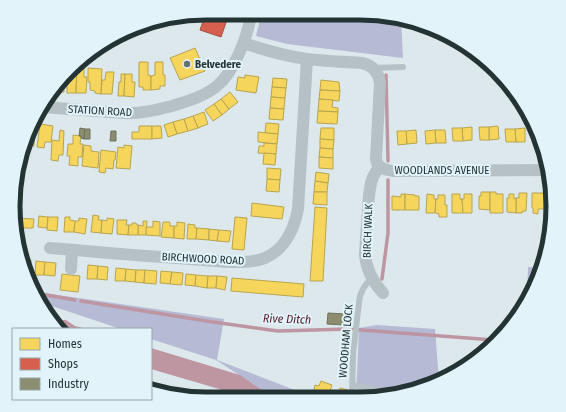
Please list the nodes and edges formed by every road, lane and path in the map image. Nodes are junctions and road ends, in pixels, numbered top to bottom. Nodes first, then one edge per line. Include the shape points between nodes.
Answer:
1 (249, 20) edge
2 (244, 43) junction
3 (307, 59) junction
4 (403, 67) dead end
5 (373, 68) junction
6 (48, 108) edge
7 (379, 166) junction
8 (542, 170) edge
9 (50, 248) dead end
10 (72, 250) junction
11 (71, 269) dead end
12 (372, 279) junction
13 (383, 293) dead end
14 (352, 385) junction
15 (381, 391) edge
16 (352, 392) edge

1 - 2 street, STATION ROAD
2 - 3 street via 279,54
2 - 6 street, STATION ROAD via 231,69 218,85 184,102 130,114
3 - 5 street via 362,63
3 - 10 street, BIRCHWOOD ROAD via 298,209 289,236 278,250 258,260 236,262
4 - 5 lane
5 - 7 street, WOODLANDS AVENUE via 378,73 380,82 376,159
7 - 8 street, WOODLANDS AVENUE via 388,170
7 - 12 street, BIRCH WALK via 371,182 366,235 365,254
9 - 10 street, BIRCHWOOD ROAD
10 - 11 street
12 - 13 street, BIRCH WALK
12 - 14 lane, WOODHAM LOCK via 360,296
14 - 15 lane, WOODHAM LOCK
14 - 16 lane, WOODHAM LOCK

